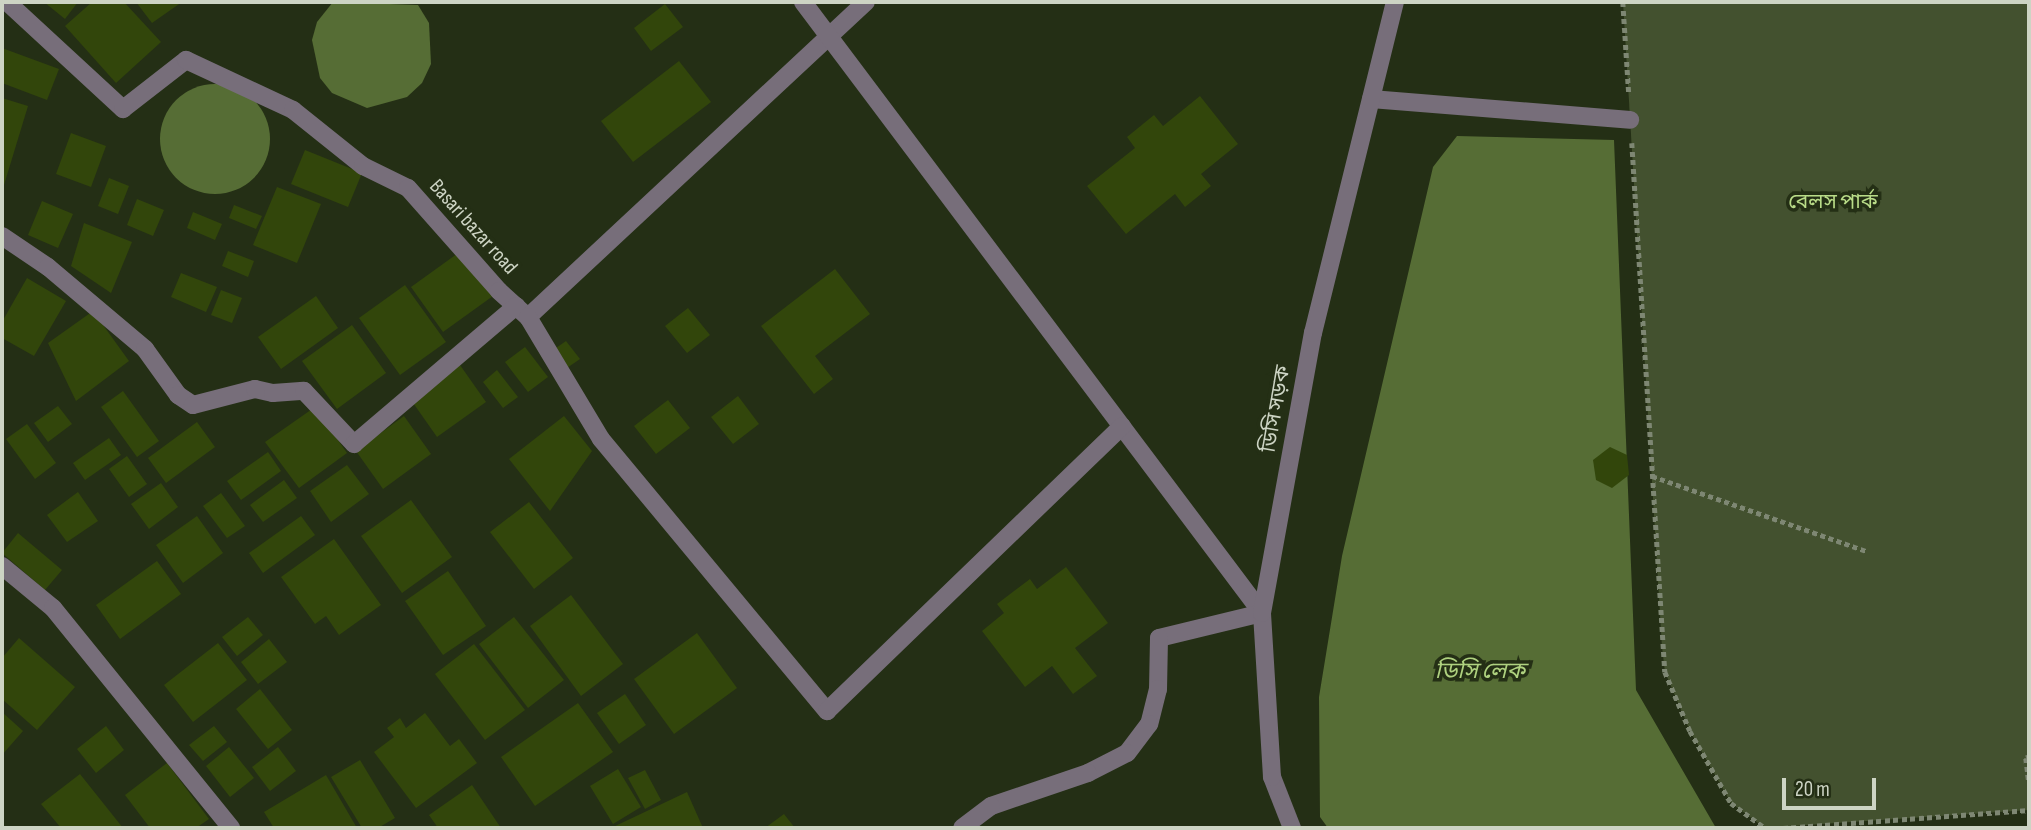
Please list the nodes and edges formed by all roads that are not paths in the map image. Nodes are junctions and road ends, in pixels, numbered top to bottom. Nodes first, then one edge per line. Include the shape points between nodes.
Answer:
1 (7, 2) edge
2 (803, 2) edge
3 (866, 2) edge
4 (1395, 2) edge
5 (827, 35) junction
6 (1371, 99) junction
7 (1630, 120) road end
8 (2, 236) edge
9 (522, 312) junction
10 (1122, 426) junction
11 (2, 566) edge
12 (1262, 612) junction
13 (232, 828) edge
14 (962, 828) edge
15 (1292, 828) edge

1 - 9 street, Basari bazar road via 123,108 186,60 293,110 362,166 408,188
2 - 5 street
3 - 5 street
4 - 6 street, ডিসি সড়ক
5 - 9 street
5 - 10 street
6 - 7 street
6 - 12 street, ডিসি সড়ক via 1313,332
8 - 9 street via 48,267 145,349 178,395 193,405 255,389 304,391 354,444
9 - 10 street via 601,439 827,711
10 - 12 street
11 - 13 street via 53,608
12 - 14 street via 1159,638 1158,689 1149,724 1127,753 1088,773 991,806
12 - 15 street, ডিসি সড়ক via 1272,777

